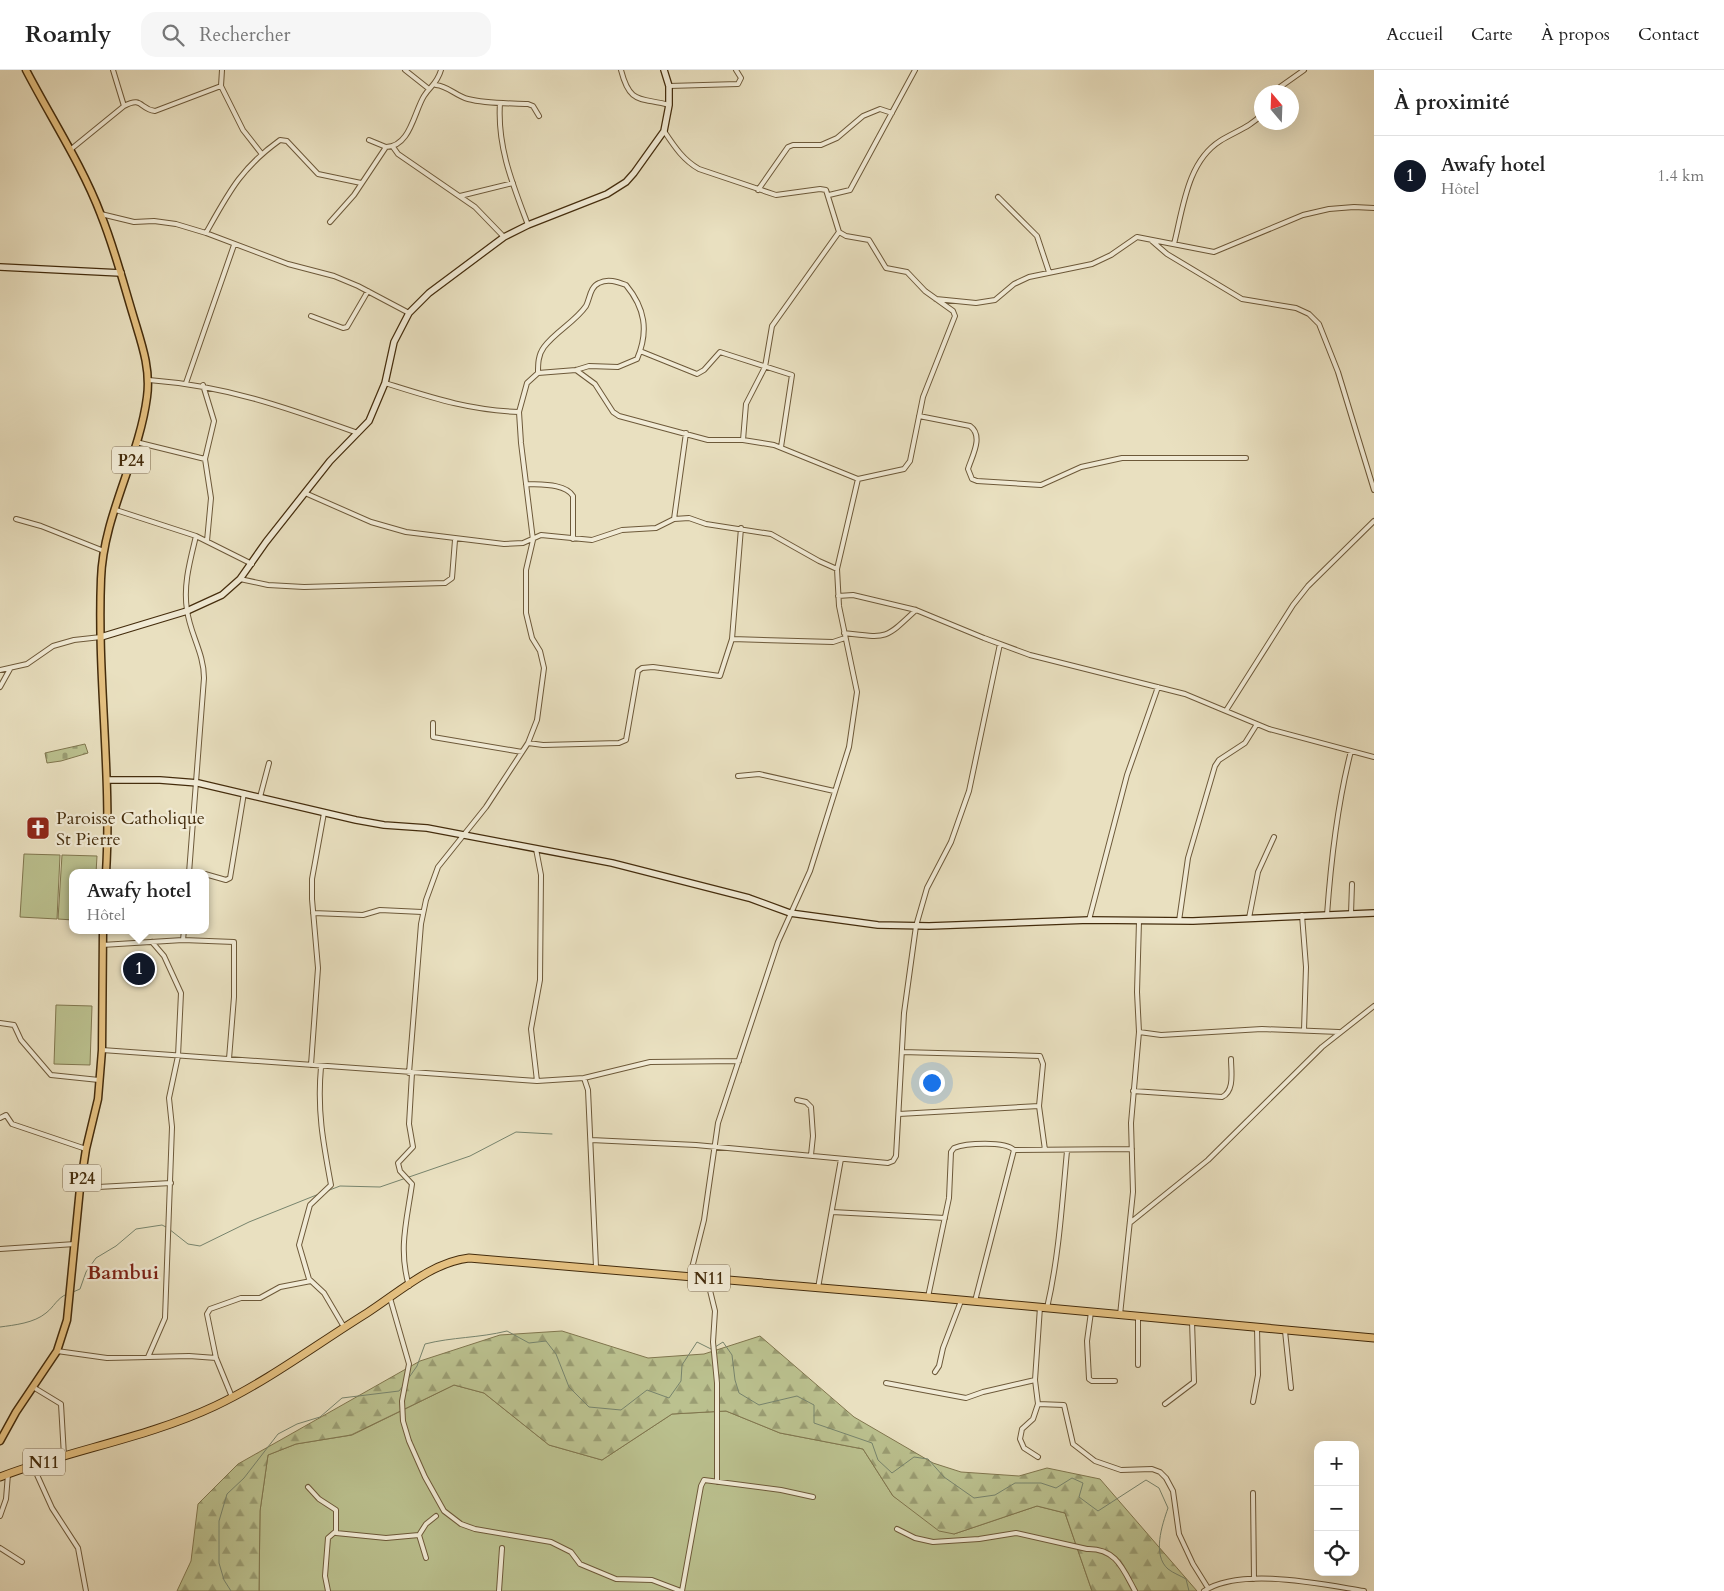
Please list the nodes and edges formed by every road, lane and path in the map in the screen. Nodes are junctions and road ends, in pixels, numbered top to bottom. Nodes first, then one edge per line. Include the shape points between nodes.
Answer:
1 (26, 70) edge
2 (113, 70) edge
3 (222, 70) edge
4 (405, 70) edge
5 (441, 70) edge
6 (621, 70) edge
7 (664, 70) edge
8 (736, 70) edge
9 (915, 70) edge
10 (1304, 70) edge
11 (436, 85) junction
12 (1283, 85) edge
13 (221, 86) junction
14 (669, 86) junction
15 (429, 89) junction
16 (500, 103) junction
17 (124, 106) junction
18 (669, 106) junction
19 (892, 113) junction
20 (539, 116) dead end
21 (1254, 121) edge
22 (664, 131) junction
23 (369, 140) dead end
24 (386, 147) junction
25 (392, 147) junction
26 (70, 150) junction
27 (260, 154) junction
28 (362, 183) junction
29 (513, 183) junction
30 (758, 190) junction
31 (829, 195) junction
32 (460, 196) junction
33 (998, 197) dead end
34 (1374, 208) edge
35 (101, 214) junction
36 (330, 222) dead end
37 (528, 225) junction
38 (838, 232) junction
39 (206, 234) junction
40 (504, 237) junction
41 (1152, 241) junction
42 (1174, 244) junction
43 (234, 245) junction
44 (0, 267) edge
45 (1049, 272) junction
46 (121, 273) junction
47 (368, 290) junction
48 (936, 299) junction
49 (409, 313) junction
50 (311, 316) dead end
51 (640, 351) junction
52 (765, 367) junction
53 (576, 370) junction
54 (538, 373) junction
55 (149, 380) junction
56 (186, 383) junction
57 (385, 383) junction
58 (203, 385) junction
59 (519, 412) junction
60 (919, 416) junction
61 (686, 433) junction
62 (358, 434) junction
63 (743, 440) junction
64 (136, 442) junction
65 (781, 447) junction
66 (205, 458) junction
67 (1246, 458) dead end
68 (1372, 473) edge
69 (858, 479) junction
70 (526, 484) junction
71 (1374, 490) edge
72 (305, 493) junction
73 (116, 510) junction
74 (16, 519) dead end
75 (674, 519) junction
76 (1374, 521) edge
77 (741, 528) junction
78 (196, 536) junction
79 (573, 538) junction
80 (455, 540) junction
81 (533, 540) junction
82 (207, 541) junction
83 (104, 551) junction
84 (252, 564) junction
85 (837, 568) junction
86 (240, 580) junction
87 (838, 596) junction
88 (916, 610) junction
89 (187, 611) junction
90 (845, 636) junction
91 (101, 637) junction
92 (732, 639) junction
93 (1000, 644) junction
94 (10, 669) junction
95 (0, 670) edge
96 (1158, 687) junction
97 (0, 688) edge
98 (1226, 709) junction
99 (433, 723) dead end
100 (1257, 724) junction
101 (528, 743) junction
102 (1351, 751) junction
103 (522, 752) junction
104 (1374, 757) edge
105 (269, 763) dead end
106 (738, 776) dead end
107 (107, 780) junction
108 (198, 783) junction
109 (834, 791) junction
110 (244, 793) junction
111 (260, 798) junction
112 (324, 813) junction
113 (465, 834) junction
114 (1274, 837) dead end
115 (536, 849) junction
116 (106, 869) edge
117 (189, 869) edge
118 (209, 875) edge
119 (1352, 884) dead end
120 (422, 912) junction
121 (313, 913) junction
122 (790, 913) junction
123 (1374, 913) edge
124 (1351, 914) junction
125 (1302, 915) junction
126 (1327, 915) junction
127 (1249, 918) junction
128 (1089, 920) junction
129 (1139, 921) junction
130 (1179, 921) junction
131 (916, 926) junction
132 (103, 934) edge
133 (184, 934) edge
134 (183, 940) junction
135 (152, 942) junction
136 (102, 945) junction
137 (1374, 1006) edge
138 (0, 1023) edge
139 (1304, 1030) junction
140 (1139, 1032) junction
141 (1340, 1032) junction
142 (102, 1050) junction
143 (902, 1052) junction
144 (178, 1056) junction
145 (230, 1059) junction
146 (1231, 1059) dead end
147 (738, 1061) junction
148 (311, 1065) junction
149 (321, 1067) junction
150 (410, 1073) junction
151 (584, 1078) junction
152 (99, 1080) junction
153 (537, 1081) junction
154 (1134, 1091) junction
155 (797, 1100) dead end
156 (1039, 1106) junction
157 (899, 1114) junction
158 (0, 1118) edge
159 (591, 1140) junction
160 (714, 1146) junction
161 (86, 1149) junction
162 (1132, 1149) junction
163 (1014, 1150) junction
164 (1045, 1150) junction
165 (1066, 1150) junction
166 (811, 1155) junction
167 (841, 1159) junction
168 (171, 1183) junction
169 (80, 1188) junction
170 (832, 1212) junction
171 (945, 1218) junction
172 (1131, 1222) junction
173 (75, 1244) junction
174 (0, 1249) edge
175 (596, 1267) junction
176 (690, 1276) junction
177 (707, 1278) junction
178 (311, 1281) junction
179 (409, 1286) junction
180 (818, 1288) junction
181 (928, 1297) junction
182 (390, 1298) junction
183 (961, 1301) junction
184 (975, 1301) junction
185 (1043, 1308) junction
186 (1091, 1312) junction
187 (1120, 1315) junction
188 (1138, 1316) junction
189 (1192, 1321) junction
190 (344, 1327) junction
191 (1257, 1328) junction
192 (1285, 1331) junction
193 (1374, 1338) edge
194 (57, 1351) junction
195 (148, 1357) junction
196 (216, 1358) junction
197 (1138, 1365) dead end
198 (935, 1372) dead end
199 (1035, 1380) junction
200 (1115, 1381) dead end
201 (886, 1383) dead end
202 (33, 1387) junction
203 (1291, 1388) dead end
204 (232, 1397) junction
205 (1253, 1402) dead end
206 (1038, 1404) junction
207 (1165, 1404) dead end
208 (0, 1441) edge
209 (64, 1456) junction
210 (1038, 1457) dead end
211 (33, 1465) junction
212 (8, 1474) junction
213 (0, 1477) edge
214 (716, 1482) junction
215 (308, 1487) dead end
216 (1253, 1493) dead end
217 (813, 1497) dead end
218 (0, 1516) edge
219 (436, 1516) dead end
220 (897, 1529) dead end
221 (335, 1532) junction
222 (419, 1536) junction
223 (0, 1548) edge
224 (502, 1548) dead end
225 (426, 1558) dead end
226 (22, 1562) dead end
227 (1254, 1579) junction
228 (1206, 1590) edge
229 (86, 1591) edge
230 (328, 1591) edge
231 (499, 1591) edge
232 (682, 1591) edge
233 (1136, 1591) edge
234 (1364, 1591) edge

1 - 26 main road, P24
2 - 17 street
3 - 13 street
4 - 15 street
5 - 11 street
6 - 18 street via 625,87 633,96 644,102
7 - 14 street
8 - 14 street via 741,78 738,84
9 - 19 street
10 - 12 street
11 - 15 street
11 - 16 street via 469,100
13 - 17 street via 159,110 152,111 137,101
13 - 27 street via 243,130
14 - 18 street
15 - 25 street via 412,125 401,141
16 - 20 street via 528,104
16 - 29 street via 499,131
17 - 26 street
18 - 22 street
19 - 30 street via 880,109 863,116 837,138 821,145 788,147
19 - 31 street via 850,190
21 - 42 street via 1218,142 1196,167
22 - 30 street via 689,163
22 - 37 street via 634,173 617,188
23 - 24 street
24 - 25 street
24 - 28 street
25 - 32 street
26 - 35 main road, P24
27 - 28 street via 283,139 318,174
27 - 39 street via 236,180
28 - 36 street
29 - 32 street
29 - 37 street
30 - 31 street via 776,195 824,189
31 - 38 street
32 - 40 street
33 - 45 street via 1037,236
34 - 42 street via 1354,206 1303,216 1214,252
35 - 39 street via 134,222 176,224
35 - 46 main road, P24
37 - 40 street
38 - 48 street via 869,240 886,268 907,272 918,286
38 - 52 street via 772,326
39 - 43 street
40 - 49 street via 429,293
41 - 42 street
41 - 45 street via 1137,237 1092,264
41 - 68 street via 1167,254 1242,299 1296,308 1319,324
43 - 47 street
43 - 56 street
44 - 46 street
45 - 48 street via 1014,284 995,300 984,303
46 - 55 main road, P24 via 145,353
47 - 49 street
47 - 50 street via 347,327
48 - 60 street via 955,316 923,396
49 - 57 street via 390,352
51 - 52 street via 697,374 720,352
51 - 53 street via 637,359 628,364 606,368 585,366
51 - 54 street via 645,325 643,311 626,285 608,281 593,287 579,315 543,347
52 - 63 street via 746,404
52 - 65 street via 793,378
53 - 54 street
53 - 61 street via 595,384 619,416
54 - 59 street via 526,383
55 - 56 street
55 - 64 main road, P24
56 - 58 street
57 - 59 street via 482,410
57 - 62 street via 369,421
58 - 62 street via 274,403
58 - 66 street via 214,421
59 - 70 street
60 - 67 street via 974,429 978,439 968,469 977,482 1041,485 1081,467 1122,458
60 - 69 street via 908,466
61 - 63 street via 720,441
61 - 75 street
62 - 72 street via 330,461
63 - 65 street
64 - 66 street
64 - 73 main road, P24
65 - 69 street
66 - 82 street via 211,498
68 - 71 street
69 - 85 street
70 - 79 street via 564,488 570,492 573,496
70 - 81 street
72 - 80 street via 371,522
72 - 84 street
73 - 78 street
73 - 83 main road, P24
74 - 83 street
75 - 77 street via 689,518 706,524
75 - 79 street via 656,528 622,530 592,540
76 - 98 street via 1293,605
77 - 85 street via 771,534
77 - 92 street
78 - 82 street
78 - 89 street via 186,580
79 - 81 street via 541,535
80 - 81 street via 517,544
80 - 86 street via 452,578 445,582 304,587 268,586
81 - 101 street via 526,570 526,613 544,668 537,720
82 - 84 street
83 - 91 main road, P24
84 - 86 street
85 - 87 street
86 - 89 street via 222,595
87 - 88 street via 853,596
87 - 90 street
88 - 90 street via 884,636
88 - 93 street
89 - 91 street
89 - 108 street via 204,661
90 - 92 street via 833,642
90 - 109 street via 857,692 849,747
91 - 94 street via 53,646 27,664
91 - 107 main road, P24 via 101,699
92 - 101 street via 720,676 653,667 638,671 626,740 558,745
93 - 96 street
93 - 131 street via 969,791 951,842 926,888
94 - 95 street
94 - 97 street
96 - 98 street
96 - 128 street via 1127,775
98 - 100 street
99 - 103 street via 433,737
100 - 102 street
100 - 130 street via 1245,743 1215,766 1188,858
101 - 103 street
102 - 104 street
102 - 126 street via 1339,799
103 - 113 street
105 - 111 street
106 - 109 street via 758,774
107 - 108 street
107 - 116 main road, P24
108 - 110 street
108 - 117 street
109 - 122 street via 810,871
110 - 111 street
110 - 118 street via 230,878 226,880
111 - 112 street
112 - 113 street via 384,825
112 - 121 street via 312,879
113 - 115 street
113 - 120 street via 438,867
114 - 127 street via 1258,872
115 - 122 street via 649,872 749,898
115 - 153 street via 541,875 540,980 532,1035
119 - 124 street
120 - 121 street
120 - 150 street
121 - 148 street via 318,968
122 - 131 street via 878,925
122 - 147 street
123 - 124 street
124 - 126 street
125 - 126 street
125 - 127 street
125 - 139 street via 1306,967
127 - 130 street
128 - 129 street
128 - 131 street
129 - 130 street
129 - 140 street
131 - 143 street via 907,980
132 - 136 main road, P24
133 - 134 street
134 - 135 street
134 - 145 street via 235,944
135 - 136 street
135 - 144 street via 164,956 181,993
136 - 142 main road, P24
137 - 141 street
138 - 152 street via 14,1025 21,1040 51,1076
139 - 140 street via 1236,1030 1174,1035
139 - 141 street
140 - 154 street
141 - 172 street via 1208,1160
142 - 144 street
142 - 152 main road, P24
143 - 156 street via 1040,1056
143 - 157 street
144 - 145 street
144 - 168 street via 169,1098 172,1112
145 - 148 street
146 - 154 street via 1230,1088 1222,1096
147 - 151 street via 650,1062
147 - 160 street
148 - 149 street
149 - 150 street
149 - 178 street via 318,1103 332,1185 310,1205 299,1245
150 - 153 street
150 - 179 street via 413,1148 398,1163 400,1171 412,1184 402,1259
151 - 153 street
151 - 159 street via 588,1090
152 - 161 main road, P24 via 98,1099
154 - 162 street
155 - 166 street via 811,1107
156 - 157 street
156 - 164 street
157 - 167 street via 893,1161
158 - 161 street via 6,1115 12,1124
159 - 160 street
159 - 175 street
160 - 166 street
160 - 176 street via 704,1220
161 - 169 main road, P24
162 - 165 street
162 - 172 street
163 - 164 street
163 - 171 street via 1005,1144 954,1148
163 - 184 street
164 - 165 street
165 - 185 street via 1061,1230
166 - 167 street
167 - 170 street
168 - 169 street
168 - 195 street via 165,1318
169 - 173 main road, P24
170 - 171 street
170 - 180 street
171 - 181 street
172 - 187 street
173 - 174 street
173 - 194 main road, P24 via 70,1303
175 - 176 highway, N11
175 - 179 highway, N11 via 469,1258 442,1266
176 - 177 highway, N11
177 - 180 highway, N11
177 - 214 street via 715,1311
178 - 190 street via 324,1293
178 - 196 street via 280,1287 260,1298 241,1298 210,1309 207,1314
179 - 182 highway, N11
180 - 181 highway, N11
181 - 183 highway, N11
182 - 190 highway, N11
182 - 232 street via 409,1364 402,1401 403,1421 422,1470 444,1511 461,1524 475,1529 551,1542 571,1552 580,1564 616,1579 652,1580
183 - 184 highway, N11
183 - 198 street
184 - 185 highway, N11
185 - 186 highway, N11
185 - 199 street
186 - 187 highway, N11
186 - 200 street via 1087,1341 1089,1379
187 - 188 highway, N11
188 - 189 highway, N11
188 - 197 street
189 - 191 highway, N11
189 - 207 street via 1194,1382
190 - 204 highway, N11
191 - 192 highway, N11
191 - 205 street via 1258,1375
192 - 193 highway, N11
192 - 203 street
194 - 195 street via 107,1358
194 - 202 main road, P24
195 - 196 street
196 - 204 street
199 - 201 street via 966,1398
199 - 206 street
202 - 208 main road, P24
202 - 209 street via 61,1404
204 - 209 highway, N11 via 170,1423
206 - 210 street via 1033,1419 1022,1429 1020,1439 1024,1448
206 - 228 street via 1064,1405 1073,1444 1095,1462 1121,1470 1152,1469 1166,1478 1173,1491 1179,1534
209 - 211 highway, N11
211 - 212 highway, N11
211 - 229 street via 52,1508 78,1548
212 - 213 highway, N11
212 - 218 street via 6,1498
214 - 217 street
214 - 232 street via 704,1480 701,1486
215 - 221 street via 336,1510
216 - 227 street
219 - 222 street
220 - 233 street via 933,1542 1016,1533 1087,1549 1097,1548 1115,1556
221 - 222 street via 367,1537
221 - 230 street via 328,1538 325,1576
222 - 225 street
223 - 226 street
224 - 231 street
227 - 228 street via 1230,1581
227 - 234 street

